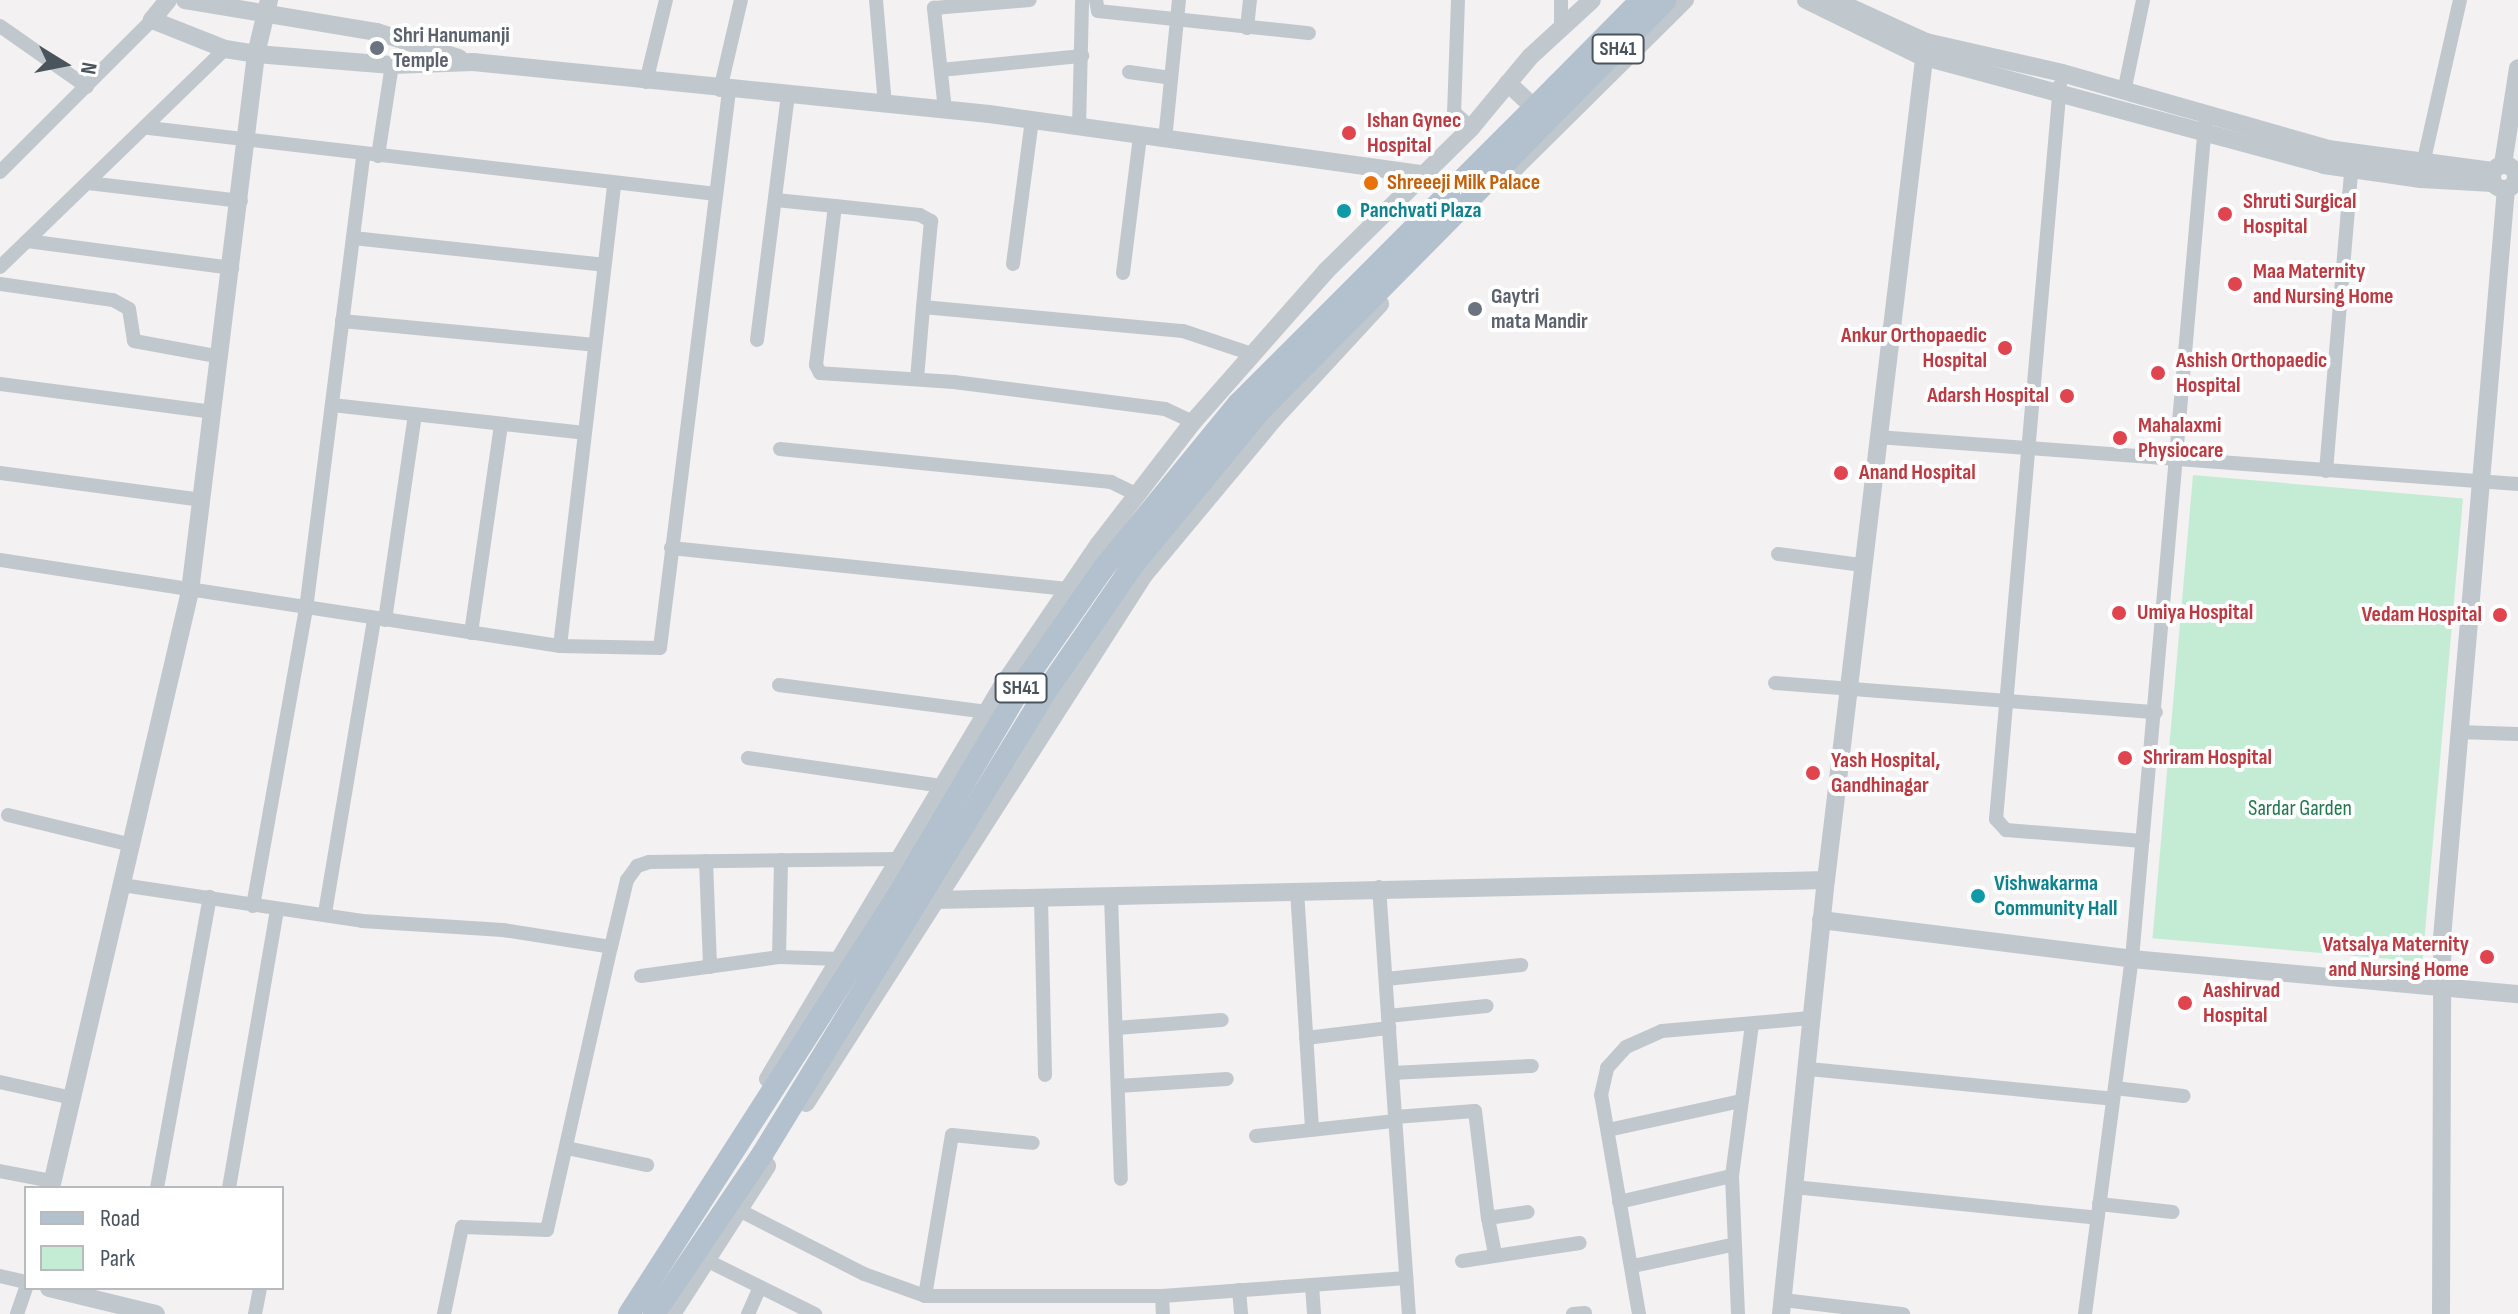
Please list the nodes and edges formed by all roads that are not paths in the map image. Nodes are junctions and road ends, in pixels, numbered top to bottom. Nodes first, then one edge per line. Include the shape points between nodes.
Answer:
1 (168, 0) edge
2 (185, 0) edge
3 (666, 0) edge
4 (741, 0) edge
5 (876, 0) edge
6 (1030, 0) edge
7 (1082, 0) edge
8 (1179, 0) edge
9 (1250, 0) edge
10 (1458, 0) edge
11 (1561, 0) edge
12 (1592, 0) edge
13 (1641, 0) edge
14 (1666, 0) edge
15 (1685, 0) edge
16 (1806, 0) edge
17 (1834, 0) edge
18 (2143, 0) edge
19 (2460, 0) edge
20 (1101, 4) edge
21 (268, 6) edge
22 (152, 20) junction
23 (1177, 20) junction
24 (0, 26) edge
25 (1247, 28) junction
26 (1561, 29) junction
27 (1309, 33) dead end
28 (225, 49) junction
29 (1923, 49) junction
30 (256, 54) junction
31 (1082, 56) junction
32 (473, 62) junction
33 (392, 65) junction
34 (2518, 68) edge
35 (941, 70) junction
36 (1129, 72) dead end
37 (1171, 78) junction
38 (646, 82) junction
39 (2060, 82) junction
40 (1508, 83) junction
41 (87, 87) junction
42 (724, 90) junction
43 (1564, 91) junction
44 (2124, 92) junction
45 (788, 96) junction
46 (885, 105) junction
47 (945, 110) junction
48 (1032, 120) junction
49 (2205, 121) junction
50 (1079, 127) junction
51 (149, 128) junction
52 (1471, 128) junction
53 (1555, 128) junction
54 (2518, 134) edge
55 (1140, 136) junction
56 (1165, 140) junction
57 (1514, 141) junction
58 (249, 142) junction
59 (371, 156) junction
60 (2352, 162) junction
61 (3, 163) edge
62 (2423, 164) junction
63 (1422, 174) junction
64 (2508, 177) edge
65 (88, 183) junction
66 (614, 183) junction
67 (716, 194) junction
68 (776, 200) junction
69 (241, 201) junction
70 (835, 206) junction
71 (353, 238) junction
72 (27, 241) junction
73 (1013, 264) dead end
74 (604, 265) junction
75 (0, 267) edge
76 (232, 268) junction
77 (1123, 273) dead end
78 (0, 284) edge
79 (923, 307) junction
80 (342, 321) junction
81 (757, 340) dead end
82 (595, 345) junction
83 (1252, 354) junction
84 (221, 357) junction
85 (917, 379) junction
86 (0, 384) edge
87 (332, 405) junction
88 (213, 412) junction
89 (415, 414) junction
90 (1193, 422) junction
91 (501, 424) junction
92 (584, 433) junction
93 (1877, 437) junction
94 (780, 449) dead end
95 (2030, 451) junction
96 (2177, 460) junction
97 (2326, 471) junction
98 (0, 473) edge
99 (2479, 482) junction
100 (2518, 484) edge
101 (1138, 495) junction
102 (202, 500) junction
103 (671, 548) junction
104 (1778, 554) dead end
105 (0, 560) edge
106 (1862, 565) junction
107 (1065, 589) junction
108 (190, 591) junction
109 (306, 609) junction
110 (380, 619) junction
111 (471, 633) junction
112 (560, 646) junction
113 (1775, 683) dead end
114 (779, 685) dead end
115 (1848, 687) junction
116 (2006, 700) junction
117 (987, 712) junction
118 (2156, 712) junction
119 (2458, 732) junction
120 (2518, 734) edge
121 (748, 758) dead end
122 (943, 786) junction
123 (8, 815) dead end
124 (2143, 841) junction
125 (132, 845) junction
126 (901, 859) junction
127 (781, 860) junction
128 (706, 861) junction
129 (1826, 880) junction
130 (122, 885) junction
131 (1379, 887) junction
132 (1297, 890) junction
133 (210, 897) junction
134 (1111, 897) junction
135 (1041, 898) junction
136 (934, 900) junction
137 (253, 906) junction
138 (277, 910) junction
139 (325, 913) junction
140 (1821, 920) junction
141 (611, 947) junction
142 (779, 957) junction
143 (841, 959) junction
144 (2132, 959) junction
145 (1521, 965) dead end
146 (710, 967) junction
147 (641, 976) dead end
148 (1386, 979) junction
149 (2441, 987) junction
150 (2518, 994) edge
151 (1486, 1006) dead end
152 (1812, 1018) junction
153 (1222, 1020) dead end
154 (1389, 1022) junction
155 (1752, 1024) junction
156 (1116, 1028) junction
157 (1306, 1038) junction
158 (1532, 1066) dead end
159 (1809, 1069) junction
160 (1392, 1073) junction
161 (1045, 1075) dead end
162 (1227, 1079) dead end
163 (0, 1082) edge
164 (1118, 1086) junction
165 (2114, 1094) junction
166 (2184, 1096) dead end
167 (72, 1098) junction
168 (1741, 1101) junction
169 (1395, 1119) junction
170 (1312, 1130) junction
171 (1608, 1130) junction
172 (1256, 1136) dead end
173 (1033, 1143) dead end
174 (567, 1148) junction
175 (647, 1165) dead end
176 (0, 1171) edge
177 (1732, 1176) junction
178 (1121, 1179) dead end
179 (53, 1186) edge
180 (157, 1186) edge
181 (229, 1186) edge
182 (1794, 1187) junction
183 (1619, 1202) junction
184 (739, 1210) junction
185 (2098, 1211) junction
186 (1528, 1212) dead end
187 (2173, 1212) dead end
188 (1488, 1218) junction
189 (1580, 1243) dead end
190 (1731, 1245) junction
191 (1495, 1255) junction
192 (706, 1260) junction
193 (1462, 1261) dead end
194 (1633, 1266) junction
195 (0, 1276) edge
196 (1406, 1278) junction
197 (24, 1284) edge
198 (1312, 1285) junction
199 (759, 1289) junction
200 (24, 1290) edge
201 (55, 1290) edge
202 (260, 1290) edge
203 (1239, 1290) junction
204 (925, 1296) junction
205 (1162, 1296) junction
206 (1086, 1298) junction
207 (1782, 1307) edge
208 (106, 1308) edge
209 (1585, 1313) edge
210 (17, 1314) edge
211 (156, 1314) edge
212 (255, 1314) edge
213 (444, 1314) edge
214 (618, 1314) edge
215 (629, 1314) edge
216 (654, 1314) edge
217 (672, 1314) edge
218 (748, 1314) edge
219 (815, 1314) edge
220 (1086, 1314) edge
221 (1163, 1314) edge
222 (1241, 1314) edge
223 (1314, 1314) edge
224 (1409, 1314) edge
225 (1573, 1314) edge
226 (1639, 1314) edge
227 (1738, 1314) edge
228 (1903, 1314) edge
229 (2085, 1314) edge
230 (2441, 1314) edge

1 - 22 street
2 - 21 street
3 - 38 street
4 - 42 street
5 - 46 street
6 - 35 street via 934,8
7 - 31 street
8 - 23 street
9 - 25 street
10 - 52 street via 1454,112
11 - 26 street
12 - 26 street
13 - 43 main road, SH41
14 - 43 main road, SH41
15 - 53 street
16 - 29 street
17 - 29 street
18 - 44 street
19 - 62 street
20 - 23 street
21 - 30 street
21 - 32 street
22 - 28 street
22 - 41 street
23 - 25 street
23 - 37 street
24 - 41 street
25 - 27 street
26 - 40 street
28 - 30 street
28 - 51 street
29 - 39 street
29 - 93 street
30 - 33 street
30 - 58 street
31 - 35 street
31 - 50 street
32 - 33 street
32 - 38 street
33 - 59 street
34 - 64 street
35 - 47 street
36 - 37 street
37 - 56 street
38 - 42 street
39 - 44 street
39 - 49 street
39 - 95 street
40 - 52 street
40 - 53 street
41 - 61 street
42 - 45 street
42 - 67 street
43 - 57 main road, SH41, bridge
44 - 49 street
45 - 46 street
45 - 68 street
46 - 47 street
47 - 48 street
48 - 50 street
48 - 73 street
49 - 60 street
49 - 96 street
50 - 55 street
51 - 58 street
51 - 65 street
52 - 63 street
53 - 136 street via 1409,273 1273,420 1144,575
54 - 64 street
55 - 56 street
55 - 77 street
56 - 63 street
57 - 215 main road, SH41 via 1238,404 1102,570 1024,682 895,900
57 - 216 main road, SH41 via 1260,411 1134,564 1047,690 763,1153
58 - 59 street
58 - 69 street
59 - 66 street
59 - 71 street
60 - 62 street
60 - 64 street
60 - 97 street
62 - 64 street
63 - 83 street
64 - 99 street
65 - 69 street
65 - 72 street
66 - 67 street
66 - 74 street
67 - 103 street
68 - 70 street
68 - 81 street
69 - 76 street
70 - 79 street via 929,218 933,228
70 - 85 street via 817,372
71 - 74 street
71 - 80 street
72 - 75 street
72 - 76 street
74 - 82 street
76 - 84 street
78 - 84 street via 113,300 129,309 134,341
79 - 83 street via 1183,331
79 - 85 street
80 - 82 street
80 - 87 street
82 - 92 street
83 - 90 street
84 - 88 street
85 - 90 street via 1165,409
86 - 88 street
87 - 89 street
87 - 109 street
88 - 102 street
89 - 91 street
89 - 110 street
90 - 101 street
91 - 92 street
91 - 111 street
92 - 112 street
93 - 95 street
93 - 106 street
94 - 101 street via 1111,482
95 - 96 street
95 - 116 street
96 - 97 street
96 - 118 street
97 - 99 street
98 - 102 street
99 - 100 street
99 - 119 street
101 - 107 street
102 - 108 street
103 - 107 street
103 - 112 street via 660,648
104 - 106 street
105 - 108 street
106 - 115 street
107 - 117 street
108 - 109 street
108 - 125 street
109 - 110 street
109 - 137 street
110 - 111 street
110 - 139 street
111 - 112 street
113 - 115 street
114 - 117 street
115 - 116 street
115 - 129 street
116 - 118 street
116 - 124 street via 1999,827
117 - 122 street
118 - 124 street
119 - 120 street
119 - 149 street
121 - 122 street
122 - 126 street
123 - 125 street
124 - 144 street
125 - 130 street
126 - 127 street
126 - 143 street
127 - 128 street
127 - 142 street
128 - 141 street via 637,866 627,880
128 - 146 street
129 - 131 street
129 - 140 street
130 - 133 street
130 - 167 street
131 - 132 street
131 - 148 street
132 - 134 street
132 - 157 street
133 - 137 street
133 - 180 street
134 - 135 street
134 - 156 street
135 - 136 street
135 - 161 street
136 - 184 street
137 - 138 street
138 - 139 street
138 - 181 street
139 - 141 street via 362,921 503,930
140 - 144 street
140 - 152 street
141 - 174 street
142 - 143 street
142 - 146 street
143 - 214 street
144 - 149 street
144 - 165 street
145 - 148 street
146 - 147 street
148 - 154 street
149 - 150 street
149 - 230 street
151 - 154 street
152 - 155 street
152 - 159 street
153 - 156 street
154 - 157 street
154 - 160 street
155 - 168 street
155 - 171 street via 1662,1031 1626,1047 1607,1068 1601,1095
156 - 164 street
157 - 170 street
158 - 160 street
159 - 165 street
159 - 182 street
160 - 169 street
162 - 164 street
163 - 167 street
164 - 178 street
165 - 166 street
165 - 185 street
167 - 179 street
168 - 171 street
168 - 177 street
169 - 170 street
169 - 188 street via 1475,1111
169 - 196 street
170 - 172 street
171 - 183 street
173 - 204 street via 952,1135
174 - 175 street
174 - 213 street via 547,1230 462,1227
176 - 179 street
177 - 183 street
177 - 190 street
182 - 185 street
182 - 207 street
183 - 194 street
184 - 192 street
184 - 204 street via 864,1274
185 - 187 street
185 - 229 street
186 - 188 street
188 - 191 street
189 - 191 street
190 - 194 street
190 - 227 street via 1741,1298
191 - 193 street
192 - 199 street
192 - 217 street
194 - 226 street
195 - 197 street
196 - 198 street
196 - 224 street
198 - 203 street
198 - 223 street
199 - 218 street
199 - 219 street
200 - 210 street
201 - 208 street
202 - 212 street
203 - 205 street
203 - 222 street
204 - 206 street
205 - 206 street
205 - 221 street
206 - 220 street
207 - 228 street
208 - 211 street
209 - 225 street

